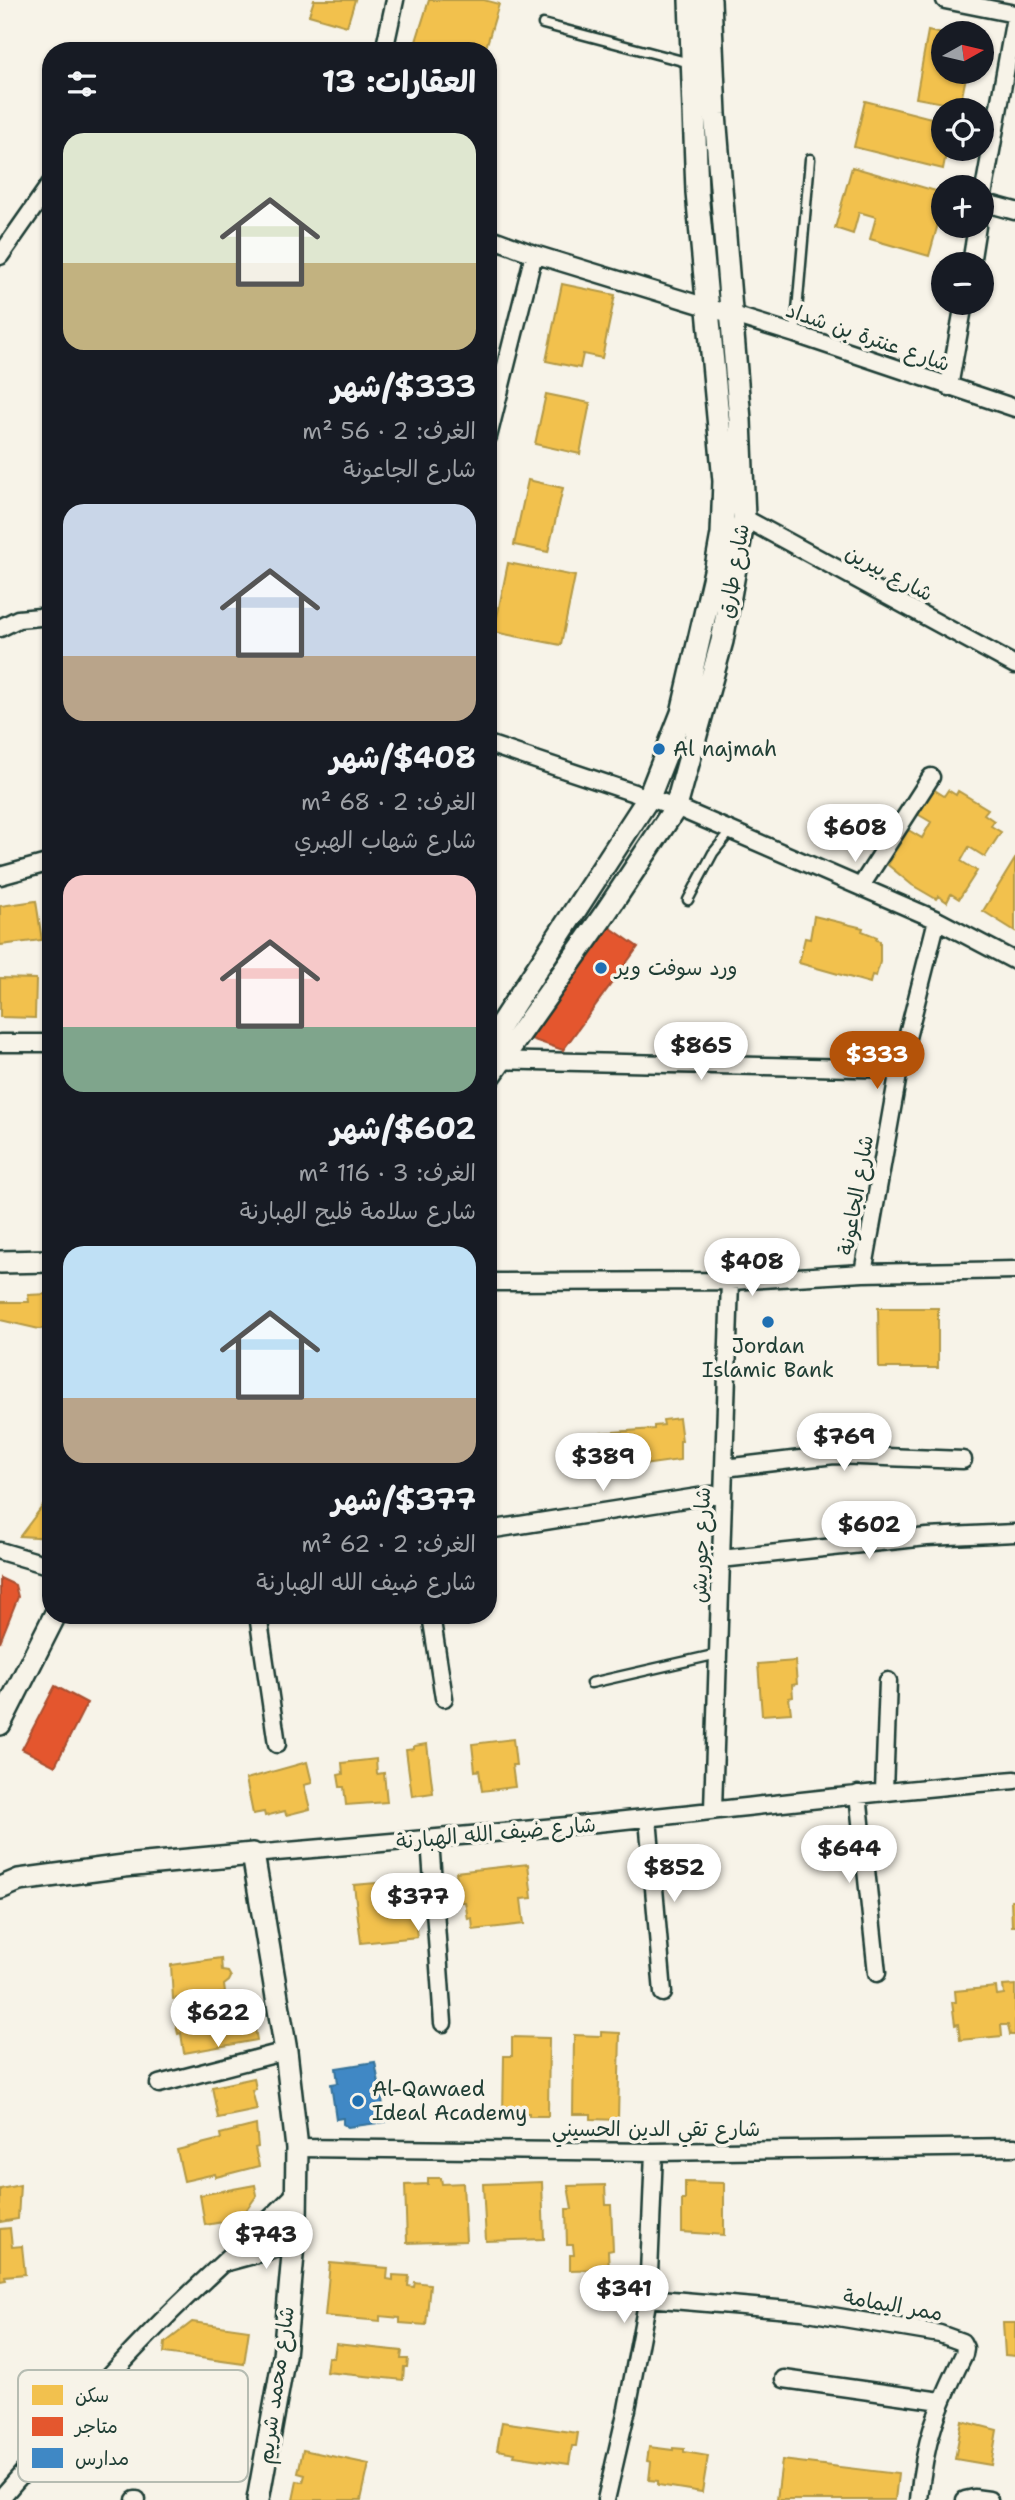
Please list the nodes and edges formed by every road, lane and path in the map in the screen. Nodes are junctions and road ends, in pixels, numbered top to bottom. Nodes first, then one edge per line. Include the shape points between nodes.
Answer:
1 (395, 0) edge
2 (690, 0) edge
3 (710, 0) edge
4 (945, 0) edge
5 (1015, 16) edge
6 (543, 24) dead end
7 (386, 42) edge
8 (693, 64) junction
9 (810, 159) dead end
10 (987, 175) edge
11 (42, 196) edge
12 (994, 205) edge
13 (1015, 211) edge
14 (497, 240) edge
15 (534, 254) junction
16 (0, 256) edge
17 (709, 306) junction
18 (730, 313) junction
19 (962, 315) edge
20 (795, 334) junction
21 (949, 387) junction
22 (497, 401) edge
23 (1015, 408) edge
24 (744, 518) junction
25 (42, 617) edge
26 (0, 628) edge
27 (1015, 665) edge
28 (497, 747) edge
29 (931, 776) dead end
30 (649, 797) junction
31 (676, 807) junction
32 (730, 832) junction
33 (42, 864) edge
34 (0, 876) edge
35 (861, 886) junction
36 (688, 901) dead end
37 (937, 920) junction
38 (1015, 961) edge
39 (42, 1043) edge
40 (0, 1044) edge
41 (497, 1047) edge
42 (497, 1049) edge
43 (497, 1054) edge
44 (899, 1069) junction
45 (42, 1261) edge
46 (0, 1262) edge
47 (1015, 1270) edge
48 (863, 1273) junction
49 (730, 1281) junction
50 (497, 1282) edge
51 (963, 1460) dead end
52 (724, 1468) junction
53 (723, 1493) junction
54 (497, 1529) edge
55 (1015, 1533) edge
56 (0, 1551) edge
57 (721, 1559) junction
58 (42, 1563) edge
59 (50, 1624) edge
60 (259, 1624) edge
61 (432, 1624) edge
62 (718, 1654) junction
63 (888, 1681) dead end
64 (591, 1683) dead end
65 (444, 1698) dead end
66 (0, 1724) edge
67 (277, 1744) dead end
68 (1015, 1780) edge
69 (884, 1791) junction
70 (858, 1794) junction
71 (713, 1809) junction
72 (648, 1818) junction
73 (429, 1840) junction
74 (253, 1854) junction
75 (6, 1881) edge
76 (877, 1973) dead end
77 (663, 1993) dead end
78 (443, 2023) dead end
79 (286, 2051) junction
80 (159, 2084) dead end
81 (1015, 2147) edge
82 (297, 2148) junction
83 (654, 2152) junction
84 (297, 2192) junction
85 (294, 2244) junction
86 (227, 2262) junction
87 (648, 2298) junction
88 (116, 2370) edge
89 (784, 2379) dead end
90 (941, 2401) junction
91 (18, 2478) edge
92 (0, 2499) edge
93 (258, 2500) edge
94 (606, 2500) edge
95 (919, 2500) edge
96 (965, 2500) edge
97 (989, 2500) edge

1 - 7 street
2 - 8 street, شارع طارق
3 - 18 street, شارع طارق
4 - 5 street
5 - 10 street
6 - 8 lane
8 - 17 street, شارع طارق via 697,192
9 - 20 lane
11 - 16 street
12 - 13 street
14 - 15 street, شارع عنترة بن شداد
15 - 17 street, شارع عنترة بن شداد
15 - 22 street
17 - 18 street, شارع عنترة بن شداد
17 - 30 street, شارع طارق via 723,462 722,534 682,713
18 - 20 street, شارع عنترة بن شداد
18 - 24 street, شارع طارق
19 - 21 street
20 - 21 street, شارع عنترة بن شداد
21 - 23 street, شارع عنترة بن شداد
24 - 27 street, شارع بيرين
24 - 31 street, شارع طارق via 722,641
25 - 26 street via 18,619
28 - 30 street
29 - 35 street
30 - 31 street
30 - 41 street, شارع طارق
31 - 32 street
31 - 42 street, شارع طارق
32 - 35 street
32 - 36 lane via 713,853
33 - 34 street
35 - 37 street
37 - 38 street
37 - 44 street, شارع الجاعونة
39 - 40 street
43 - 44 street
44 - 48 street, شارع الجاعونة
45 - 46 street
47 - 48 street
48 - 49 street
49 - 50 street
49 - 52 street, شارع جوريش
51 - 52 street via 834,1455
52 - 53 street, شارع جوريش
53 - 54 street
53 - 57 street, شارع جوريش
55 - 57 street via 927,1536
56 - 58 street
57 - 62 street, شارع جوريش
59 - 66 street
60 - 67 street
61 - 65 street
62 - 64 lane
62 - 71 street, شارع جوريش
63 - 69 street
68 - 69 street, شارع ضيف الله الهبارنة
69 - 70 street, شارع ضيف الله الهبارنة
70 - 71 street, شارع ضيف الله الهبارنة
70 - 76 street
71 - 72 street, شارع ضيف الله الهبارنة
72 - 73 street, شارع ضيف الله الهبارنة
72 - 77 street
73 - 74 street, شارع ضيف الله الهبارنة
73 - 78 street
74 - 75 street, شارع ضيف الله الهبارنة
74 - 79 street, شارع محمد شريم
79 - 80 street
79 - 82 street, شارع محمد شريم
81 - 83 street, شارع تقي الدين الحسيني
82 - 83 street, شارع تقي الدين الحسيني
82 - 84 street, شارع محمد شريم
83 - 87 street
84 - 85 street, شارع محمد شريم
84 - 86 street
85 - 86 street
85 - 93 street, شارع محمد شريم via 284,2356
86 - 88 street
87 - 90 street, ممر اليمامة via 802,2311 952,2337 962,2342 964,2354
87 - 94 street
89 - 90 street
90 - 95 street, ممر اليمامة via 928,2436
91 - 92 street
96 - 97 street

